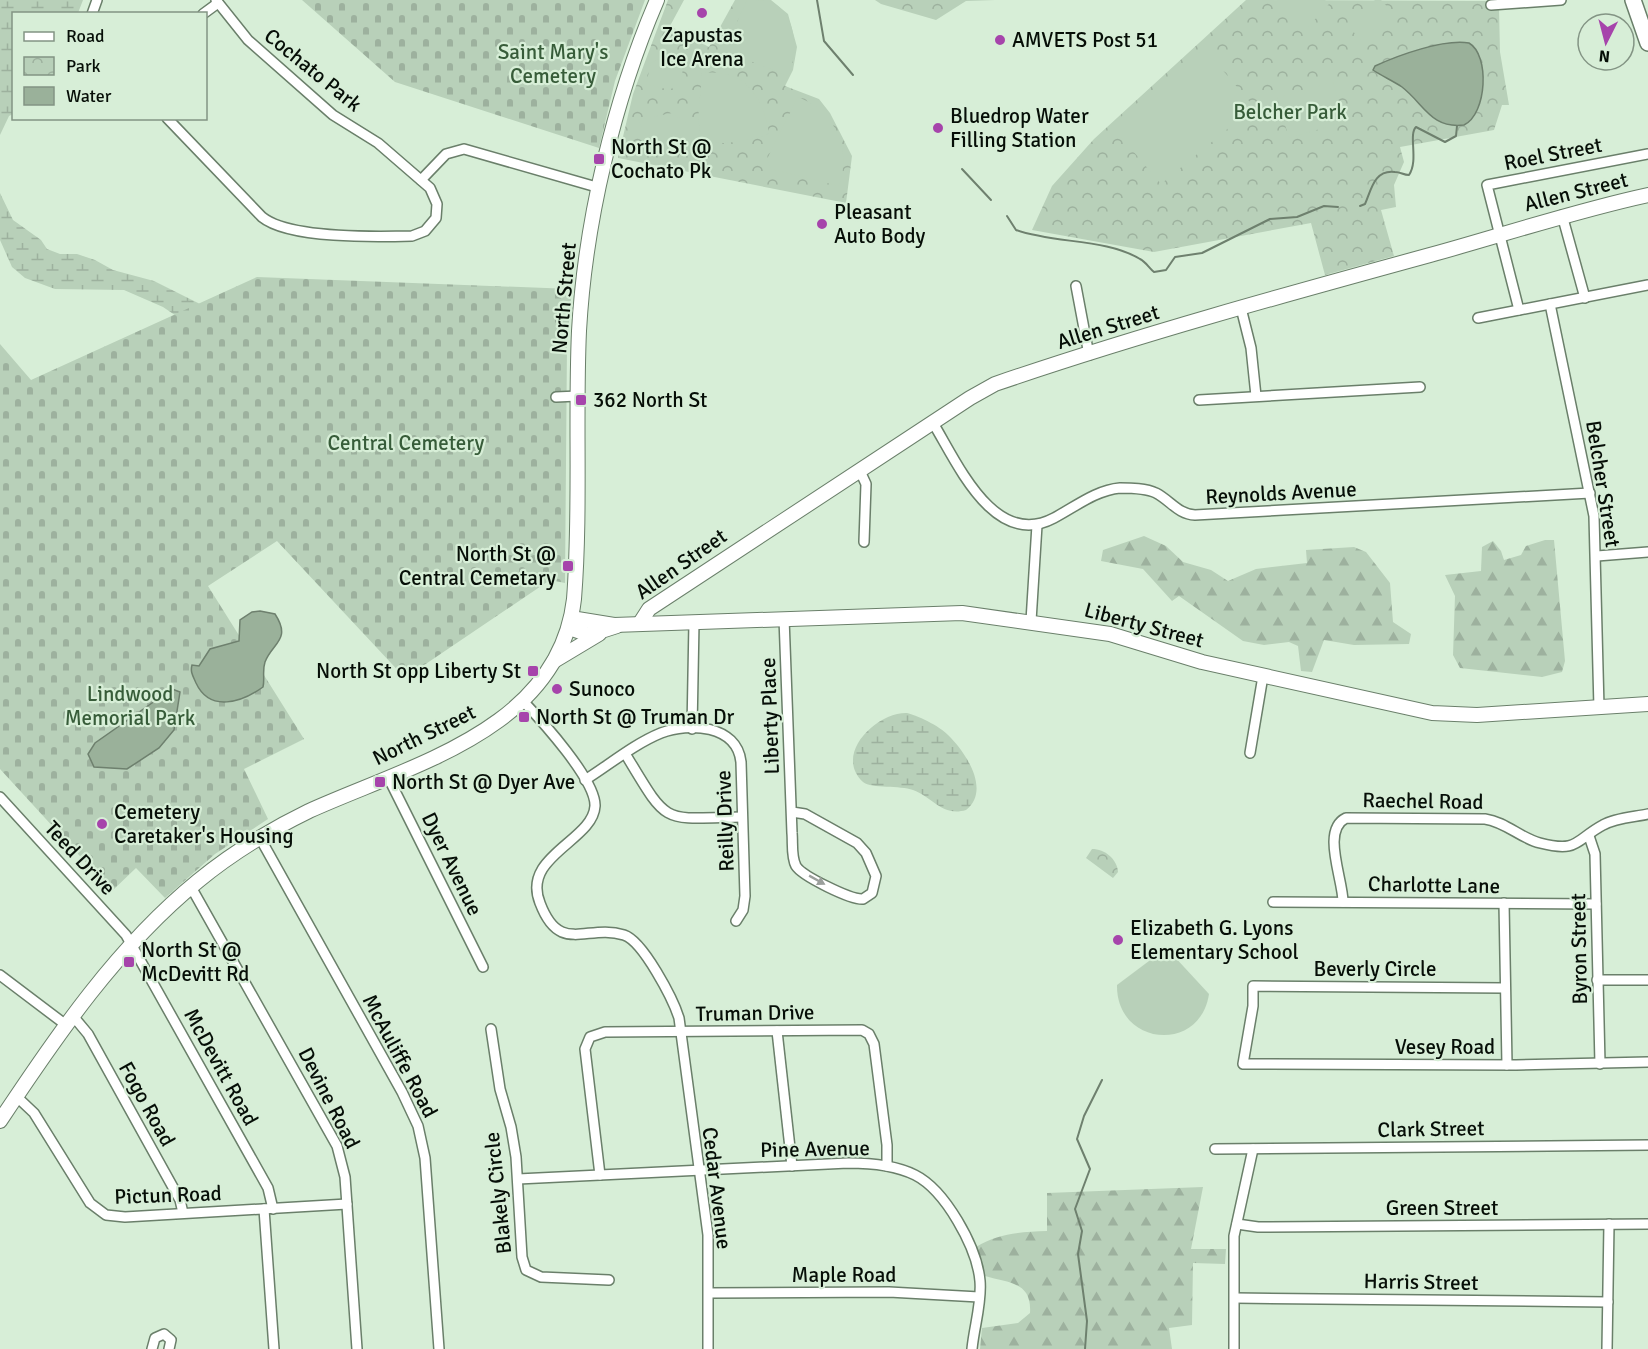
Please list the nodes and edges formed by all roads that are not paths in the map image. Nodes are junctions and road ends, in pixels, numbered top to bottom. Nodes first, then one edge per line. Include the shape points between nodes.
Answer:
1 (657, 0) edge
2 (1561, 0) edge
3 (1633, 0) edge
4 (217, 1) edge
5 (1491, 5) dead end
6 (205, 12) edge
7 (1648, 43) edge
8 (170, 120) edge
9 (1648, 154) edge
10 (421, 180) junction
11 (600, 188) junction
12 (1648, 195) edge
13 (1562, 215) junction
14 (1499, 235) junction
15 (1648, 285) edge
16 (1076, 286) dead end
17 (1585, 298) junction
18 (1550, 304) junction
19 (1241, 308) junction
20 (1519, 310) junction
21 (1478, 318) dead end
22 (1089, 355) junction
23 (1420, 387) dead end
24 (578, 396) junction
25 (1256, 396) junction
26 (556, 397) dead end
27 (1199, 400) dead end
28 (933, 423) junction
29 (860, 471) junction
30 (1590, 493) junction
31 (1037, 525) junction
32 (864, 542) dead end
33 (1648, 552) edge
34 (1597, 555) junction
35 (784, 618) junction
36 (1031, 621) junction
37 (694, 622) junction
38 (570, 623) junction
39 (640, 623) junction
40 (624, 624) junction
41 (599, 634) junction
42 (554, 661) junction
43 (1263, 676) junction
44 (523, 701) junction
45 (1648, 704) edge
46 (1599, 708) junction
47 (692, 729) junction
48 (1250, 753) dead end
49 (626, 755) junction
50 (388, 777) junction
51 (585, 780) junction
52 (0, 797) edge
53 (792, 812) junction
54 (1648, 814) edge
55 (742, 817) junction
56 (1589, 836) junction
57 (260, 838) junction
58 (191, 886) junction
59 (1273, 902) dead end
60 (1343, 902) junction
61 (1504, 903) junction
62 (1596, 904) junction
63 (736, 921) dead end
64 (132, 945) junction
65 (483, 967) dead end
66 (0, 975) edge
67 (1597, 980) junction
68 (1648, 980) edge
69 (1505, 988) junction
70 (69, 1020) junction
71 (491, 1029) dead end
72 (680, 1031) junction
73 (777, 1031) junction
74 (1648, 1062) edge
75 (1243, 1064) joint
76 (1600, 1064) junction
77 (1506, 1065) junction
78 (16, 1096) junction
79 (0, 1121) edge
80 (1648, 1145) edge
81 (1215, 1149) dead end
82 (1253, 1149) junction
83 (792, 1166) junction
84 (887, 1166) junction
85 (698, 1170) junction
86 (600, 1175) junction
87 (518, 1179) junction
88 (346, 1204) junction
89 (269, 1209) junction
90 (183, 1213) junction
91 (1237, 1224) junction
92 (1609, 1224) junction
93 (1648, 1224) edge
94 (609, 1280) dead end
95 (709, 1293) junction
96 (980, 1297) junction
97 (1235, 1298) junction
98 (1608, 1302) junction
99 (152, 1349) edge
100 (169, 1349) edge
101 (274, 1349) edge
102 (357, 1349) edge
103 (439, 1349) edge
104 (708, 1349) edge
105 (972, 1349) edge
106 (1234, 1349) edge
107 (1607, 1349) edge

1 - 11 main road, North Street via 620,103
2 - 5 street
3 - 7 main road
4 - 6 street, Cochato Park
4 - 10 street, Cochato Park via 248,40 333,115 372,138
8 - 10 street, Cochato Park via 262,217 288,230 421,234 435,222 437,209 432,191
9 - 14 street, Roel Street via 1487,185
10 - 11 street via 446,154 464,149
11 - 24 main road, North Street via 584,274
12 - 13 main road, Allen Street
13 - 14 main road, Allen Street
13 - 17 street
14 - 19 main road, Allen Street
14 - 20 street, Roel Street
15 - 17 street
16 - 22 street
17 - 18 street
18 - 20 street
18 - 30 street, Belcher Street
19 - 22 main road, Allen Street
19 - 25 street via 1251,348
20 - 21 street
22 - 28 main road, Allen Street via 990,386
23 - 25 street
24 - 26 street
24 - 38 main road, North Street via 575,581
25 - 27 street
28 - 29 main road, Allen Street
28 - 31 street via 992,511 1017,524
29 - 32 street via 866,484
29 - 39 main road, Allen Street via 649,609
30 - 31 street, Reynolds Avenue via 1195,515 1181,512 1155,492 1121,488 1100,493
30 - 34 street, Belcher Street
31 - 36 street
33 - 34 street
34 - 46 street, Belcher Street
35 - 36 main road, Liberty Street via 945,612
35 - 37 main road, Liberty Street
35 - 53 street, Liberty Place
36 - 43 main road, Liberty Street via 1110,634 1182,657
37 - 39 main road, Liberty Street
37 - 47 street
38 - 40 main road, Liberty Street
38 - 41 main road via 585,635
38 - 42 main road, North Street
39 - 40 main road, Liberty Street
40 - 41 main road, Liberty Street
41 - 42 main road, Liberty Street
42 - 44 main road, North Street
43 - 46 main road, Liberty Street via 1437,714
43 - 48 street
44 - 50 main road, North Street via 478,735
44 - 51 street, Truman Drive via 560,743
45 - 46 main road, Liberty Street
47 - 49 street, Reilly Drive via 663,732
47 - 55 street, Reilly Drive via 722,732 737,747
49 - 51 street, Reilly Drive
49 - 55 street via 666,814 680,818
50 - 57 main road, North Street
50 - 65 street, Dyer Avenue
51 - 72 street, Truman Drive via 593,796 593,813 541,871 536,886 539,902 550,923 562,933 620,934 635,942 674,1004
52 - 64 street, Teed Drive
53 -> 53 street, Liberty Place via 797,868 852,899 872,893 876,876 861,846 805,814
54 - 56 street, Raechel Road via 1604,824
55 - 63 street, Reilly Drive via 745,901
56 - 60 street, Raechel Road via 1576,844 1561,846 1533,841 1485,819 1346,818 1336,825 1333,837
56 - 62 street, Byron Street via 1595,854
57 - 58 main road, North Street
57 - 103 street, McAuliffe Road via 418,1126 428,1187
58 - 64 main road, North Street
58 - 88 street, Devine Road via 335,1141 343,1165
59 - 60 street, Charlotte Lane
60 - 61 street, Charlotte Lane
61 - 62 street, Charlotte Lane
61 - 69 street
62 - 67 street, Byron Street
64 - 70 main road, North Street
64 - 89 street, McDevitt Road via 268,1188
66 - 70 street, Fogo Road
67 - 68 street
67 - 76 street, Byron Street
69 - 75 street, Beverly Circle via 1253,986
69 - 77 street
70 - 78 main road, North Street
70 - 90 street, Fogo Road via 88,1034 180,1200
71 - 87 street, Blakely Circle
72 - 73 street, Truman Drive
72 - 85 street, Cedar Avenue
72 - 86 street via 600,1032 588,1041 585,1053
73 - 83 street
73 - 84 street, Truman Drive via 855,1029 871,1037 888,1144
74 - 76 street, Vesey Road
75 - 77 street, Vesey Road
76 - 77 street, Vesey Road
78 - 79 main road, North Street
78 - 90 street, Pictun Road via 34,1113 97,1210 114,1217
80 - 82 street, Clark Street
81 - 82 street, Clark Street
82 - 91 street
83 - 84 street, Pine Avenue
83 - 85 street, Pine Avenue
84 - 96 street, Pine Avenue via 918,1176 942,1200 973,1253
85 - 86 street, Pine Avenue
85 - 95 street, Cedar Avenue via 708,1235
86 - 87 street, Pine Avenue
87 - 94 street, Blakely Circle via 523,1262 528,1273
88 - 89 street, Pictun Road
88 - 102 street, Devine Road
89 - 90 street, Pictun Road
89 - 101 street, McDevitt Road
91 - 92 street, Green Street
91 - 97 street
92 - 93 street, Green Street
92 - 98 street
95 - 96 street, Maple Road via 890,1292
95 - 104 street, Cedar Avenue
96 - 105 street, Pine Avenue
97 - 98 street, Harris Street
97 - 106 street
98 - 107 street
99 - 100 street via 155,1338 164,1334 171,1340

